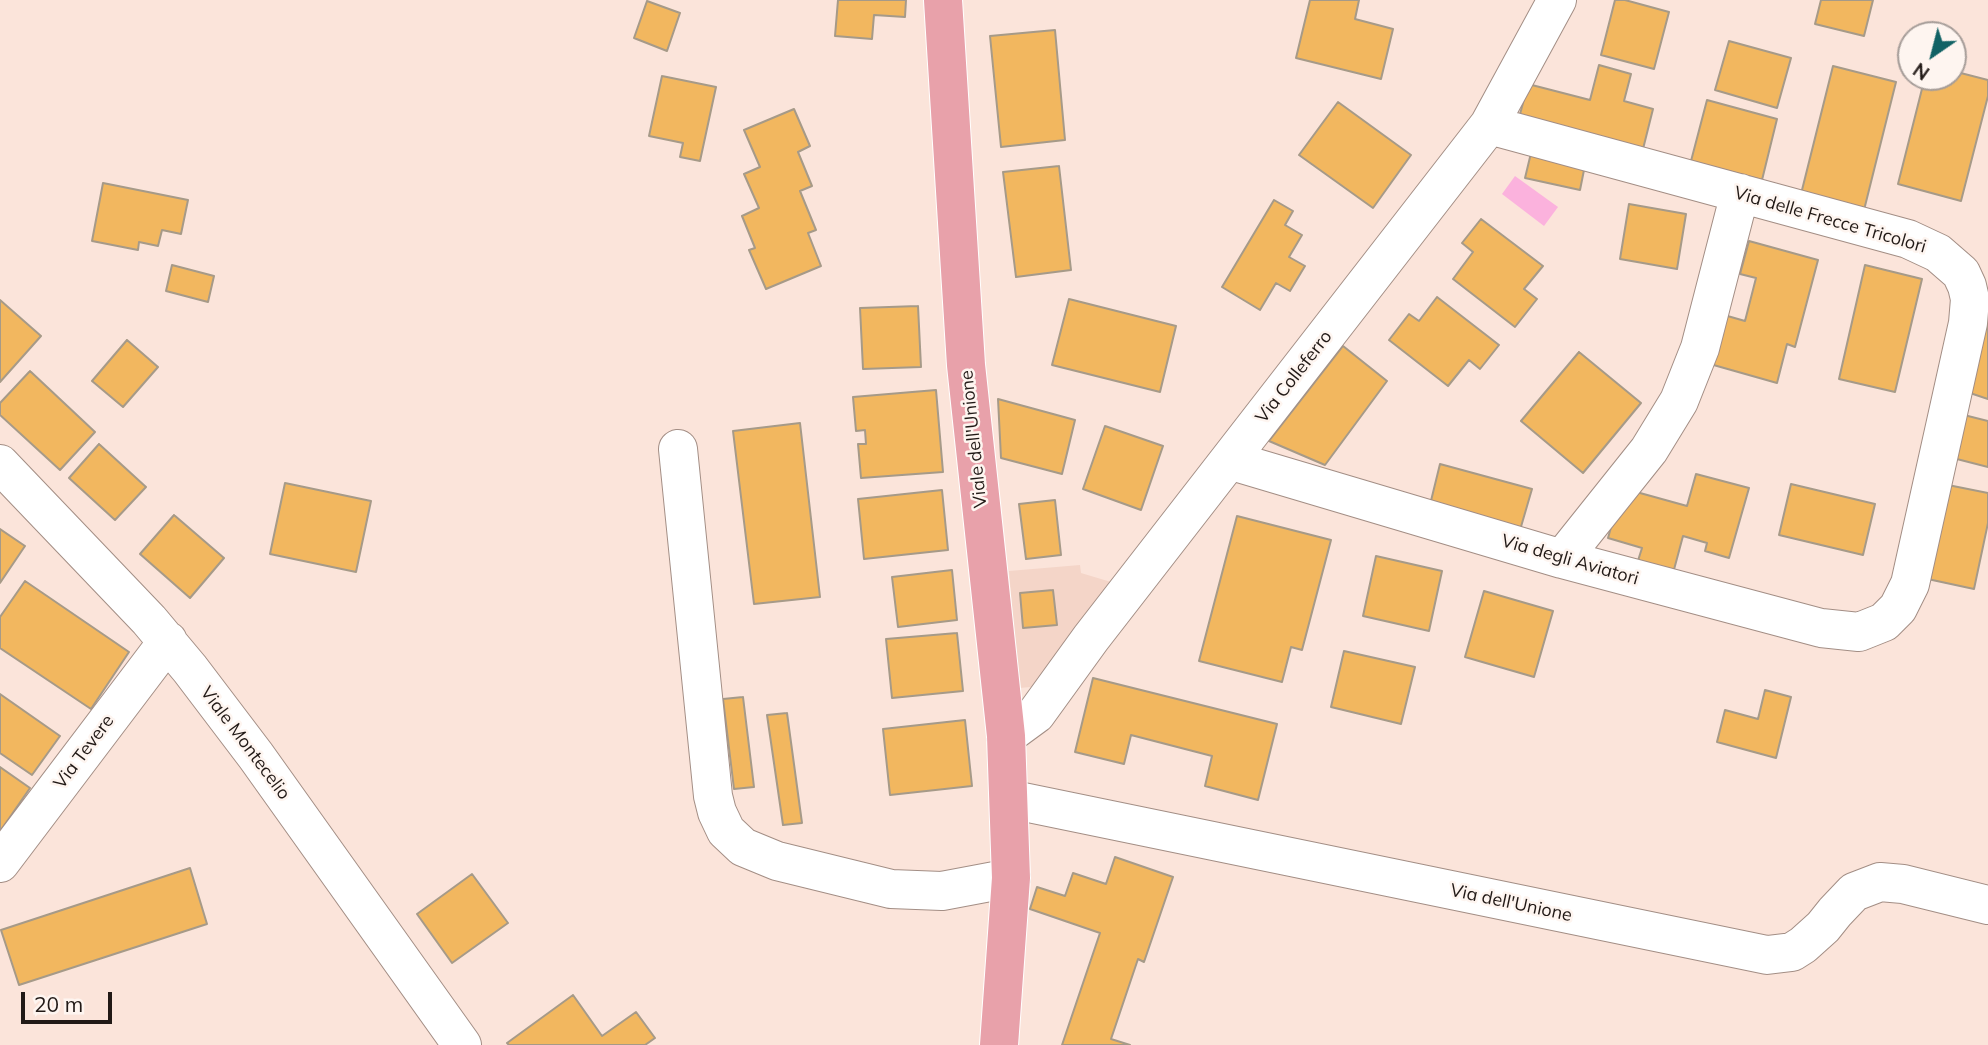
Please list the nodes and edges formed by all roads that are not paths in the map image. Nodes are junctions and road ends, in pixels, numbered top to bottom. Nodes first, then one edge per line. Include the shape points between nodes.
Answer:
1 (943, 0) edge
2 (1557, 0) edge
3 (1489, 125) junction
4 (1740, 193) junction
5 (678, 449) dead end
6 (1230, 460) junction
7 (0, 464) edge
8 (1562, 559) junction
9 (1904, 599) joint
10 (168, 641) junction
11 (1006, 736) junction
12 (1009, 799) junction
13 (0, 863) edge
14 (1011, 878) junction
15 (1988, 905) edge
16 (462, 1045) edge
17 (999, 1045) edge

1 - 11 main road, Viale dell'Unione via 966,365
2 - 3 street, Via Colleferro
3 - 4 street, Via delle Frecce Tricolori
3 - 6 street, Via Colleferro
4 - 8 street via 1700,348 1679,401 1649,450
4 - 9 street, Via delle Frecce Tricolori via 1926,246 1951,263 1967,286 1968,323
5 - 14 street via 713,796 726,831 743,847 777,861 891,889 942,891
6 - 8 street, Via degli Aviatori
6 - 11 street, Via Colleferro via 1036,714
7 - 10 street, Viale Montecelio
8 - 9 street, Via degli Aviatori via 1849,632 1876,626
10 - 13 street, Via Tevere
10 - 16 street, Viale Montecelio via 256,755
11 - 12 main road, Viale dell'Unione
12 - 14 main road, Viale dell'Unione
12 - 15 street, Via dell'Unione via 1767,955 1803,945 1854,892 1880,882
14 - 17 main road, Viale dell'Unione

